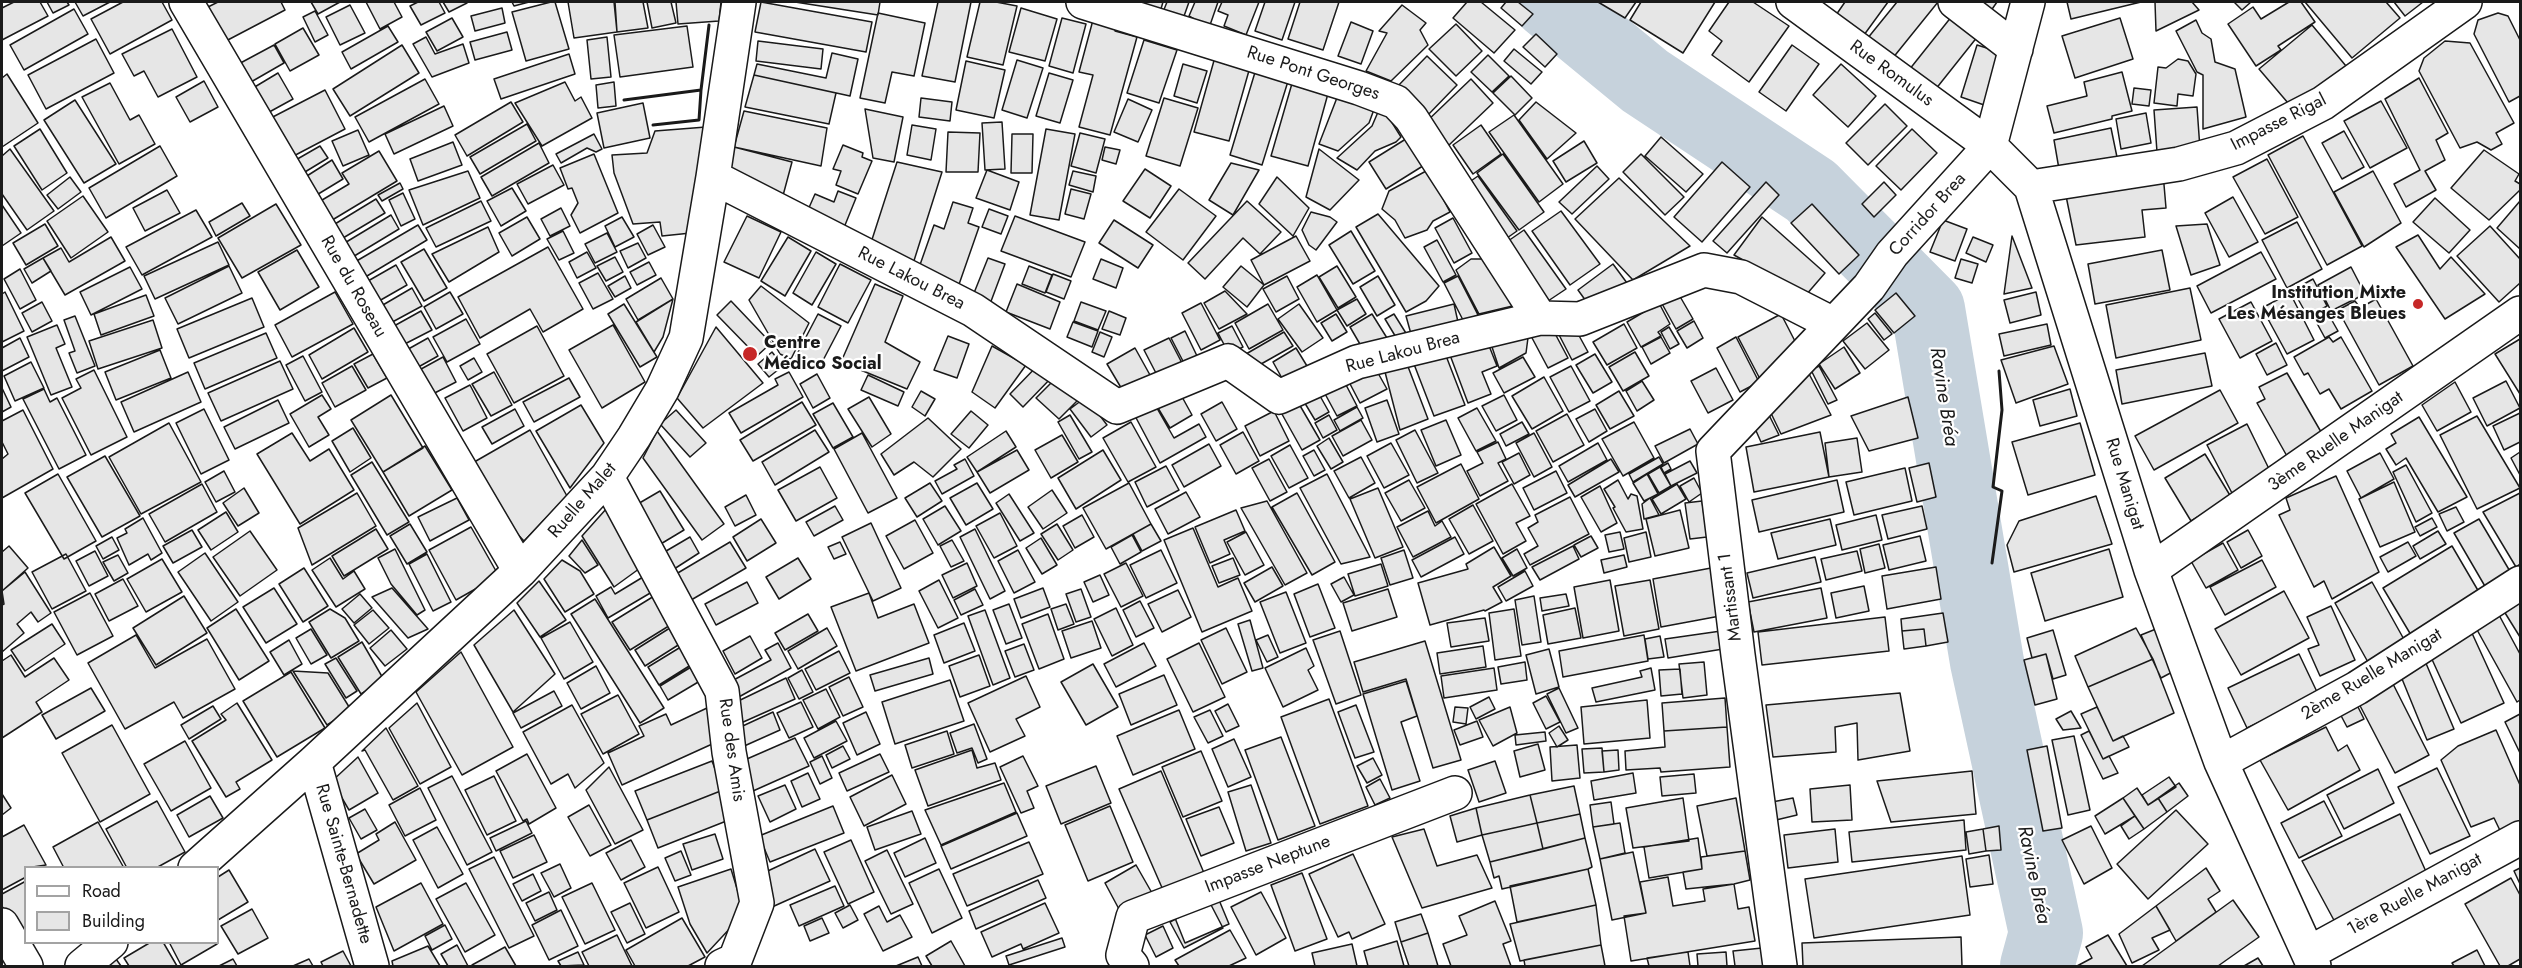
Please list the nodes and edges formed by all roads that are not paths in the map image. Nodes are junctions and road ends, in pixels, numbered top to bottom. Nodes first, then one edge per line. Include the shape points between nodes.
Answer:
1 (186, 2) edge
2 (739, 2) edge
3 (1083, 2) edge
4 (1793, 2) edge
5 (1955, 2) edge
6 (2028, 2) edge
7 (2465, 2) edge
8 (2016, 49) junction
9 (1990, 146) junction
10 (713, 177) junction
11 (2031, 187) junction
12 (1869, 287) joint
13 (2520, 314) edge
14 (1540, 318) junction
15 (1833, 324) junction
16 (608, 477) junction
17 (2151, 570) junction
18 (520, 571) junction
19 (2520, 583) edge
20 (314, 762) junction
21 (2221, 762) junction
22 (1455, 794) dead end
23 (2520, 837) edge
24 (196, 866) edge
25 (2, 924) edge
26 (109, 944) edge
27 (2312, 959) edge
28 (26, 966) edge
29 (82, 966) edge
30 (372, 966) edge
31 (722, 966) edge
32 (1132, 966) edge
33 (1780, 966) edge

1 - 18 street, Rue du Roseau
2 - 10 street, Ruelle Malet
3 - 14 street, Rue Pont Georges via 1396,102 1411,118
4 - 9 street, Rue Romulus
5 - 8 street
6 - 8 street
7 - 11 street, Impasse Rigal via 2323,103 2236,148 2179,164
8 - 9 street
9 - 11 street, Rue Manigat
9 - 12 street, Corridor Brea via 1892,254
10 - 14 street, Rue Lakou Brea via 973,310 1117,407 1228,361 1279,397 1357,362
10 - 16 street, Ruelle Malet via 686,338 662,390
11 - 17 street, Rue Manigat
12 - 15 street, Martissant 1
13 - 17 street, 3ème Ruelle Manigat
14 - 15 street, Rue Lakou Brea via 1580,319 1704,270 1741,277
15 - 33 street, Martissant 1 via 1713,452
16 - 18 street, Ruelle Malet
16 - 31 street, Rue des Amis via 722,691 729,752 757,903 735,960
17 - 21 street, Rue Manigat
18 - 20 street, Ruelle Malet
19 - 21 street, 2ème Ruelle Manigat via 2356,688
20 - 24 street, Ruelle Malet
20 - 30 street, Rue Sainte-Bernadette
21 - 27 street, Rue Manigat
22 - 32 street, Impasse Neptune via 1133,917 1123,955
23 - 27 street, 1ère Ruelle Manigat
25 - 28 street
26 - 29 street

